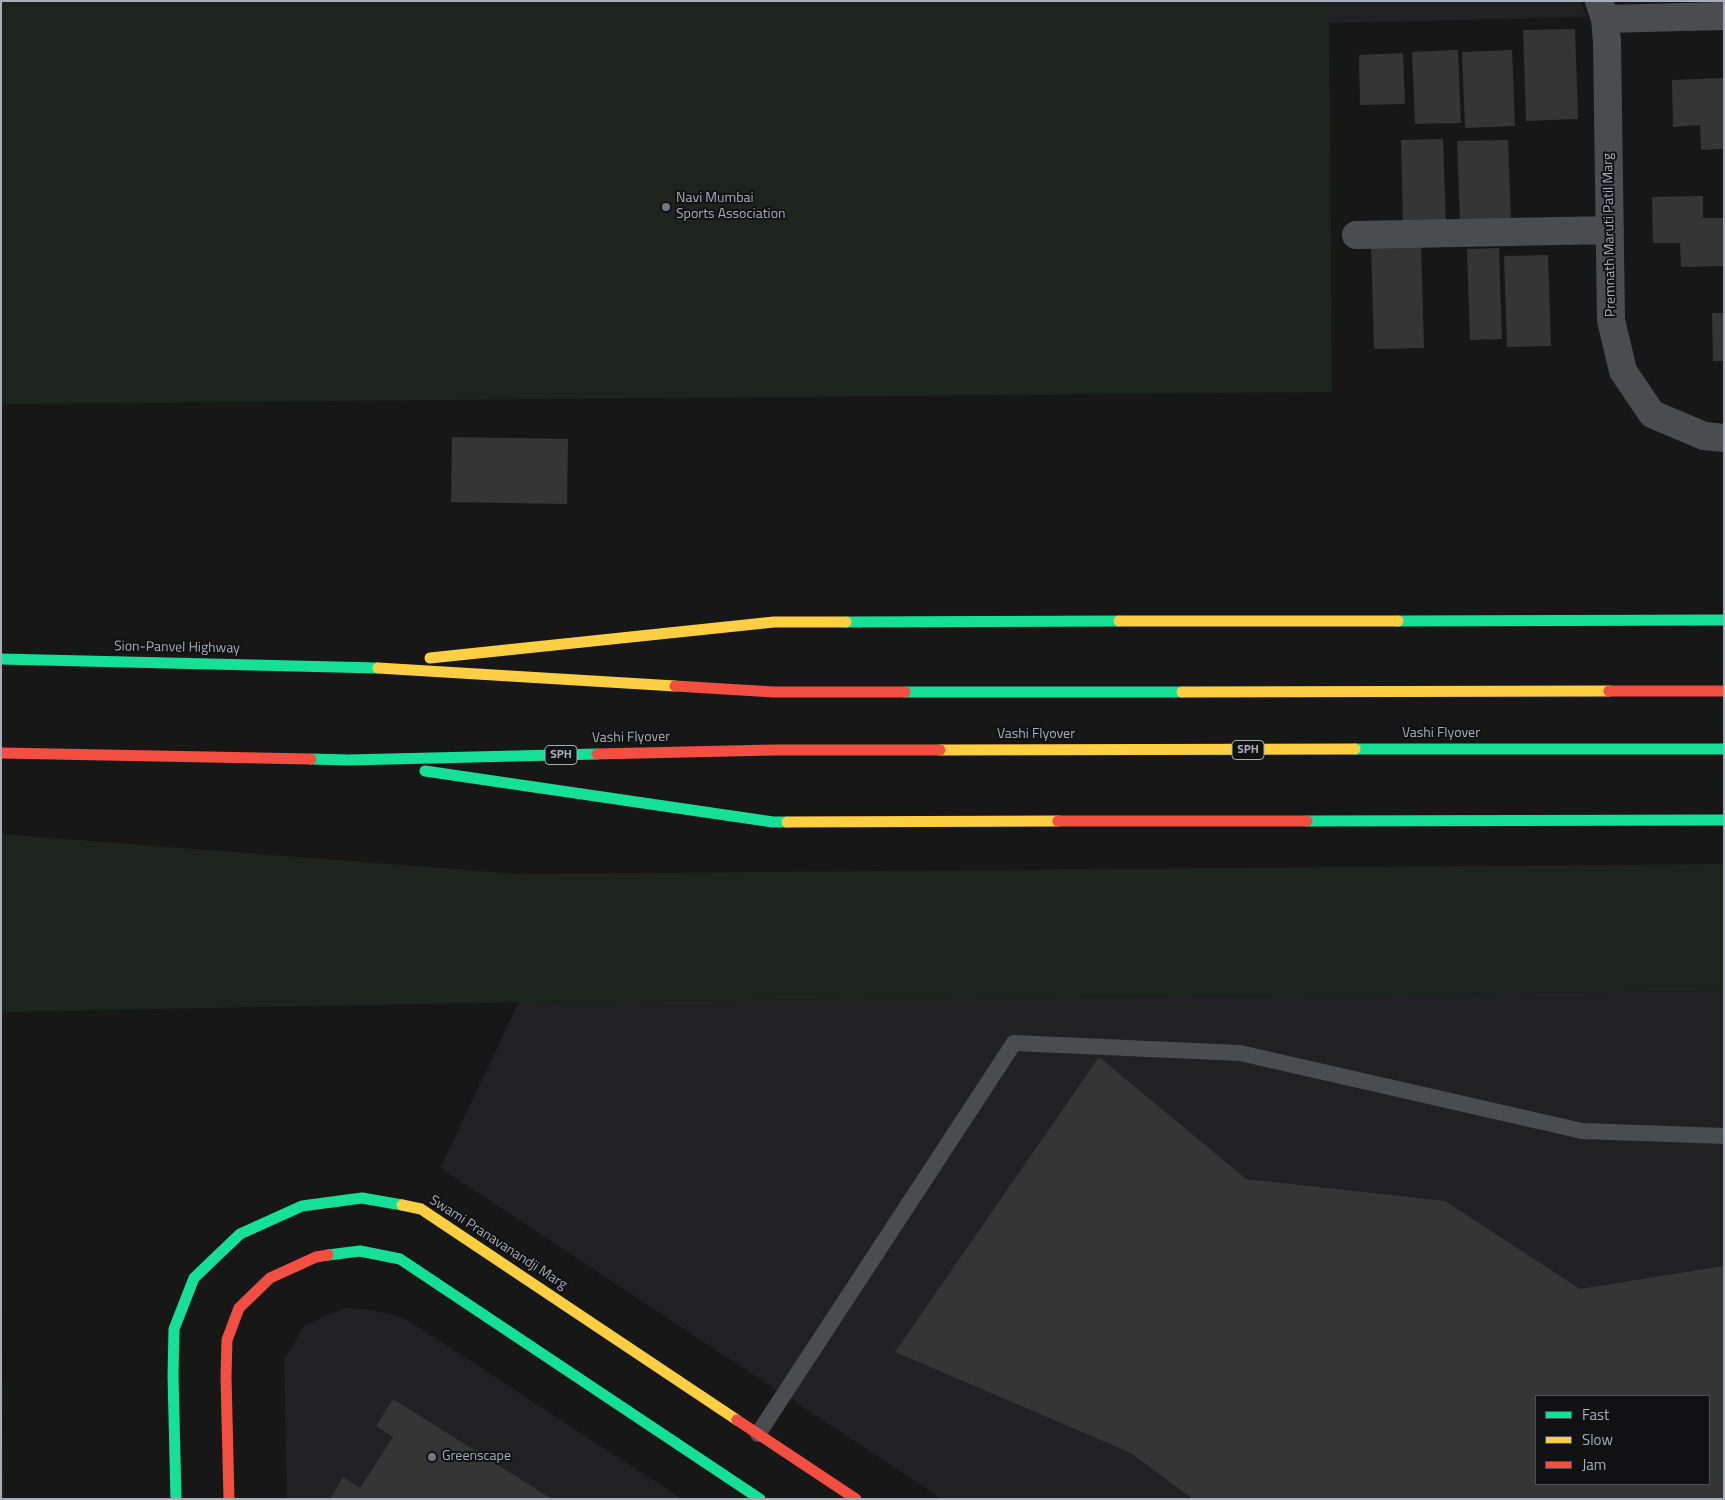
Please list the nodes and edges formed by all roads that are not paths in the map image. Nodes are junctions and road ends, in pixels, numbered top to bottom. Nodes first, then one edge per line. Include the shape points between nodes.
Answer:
1 (1602, 10) edge
2 (1724, 16) edge
3 (1610, 230) junction
4 (1356, 235) dead end
5 (1724, 438) edge
6 (1724, 620) edge
7 (1, 659) edge
8 (351, 666) junction
9 (1724, 691) edge
10 (1724, 749) edge
11 (1, 753) edge
12 (349, 760) junction
13 (1724, 820) edge
14 (1724, 1136) edge
15 (758, 1434) junction
16 (176, 1499) edge
17 (229, 1499) edge
18 (760, 1499) edge
19 (856, 1499) edge

1 - 2 street
1 - 3 street, Premnath Maruti Patil Marg via 1607,42
3 - 4 street
3 - 5 street, Premnath Maruti Patil Marg via 1611,320 1623,371 1652,414 1704,436
6 - 8 main road via 774,622
7 - 8 main road, Sion-Panvel Highway
8 - 9 main road via 774,692
10 - 12 main road, Vashi Flyover / SPH via 773,750
11 - 12 main road, SPH
12 - 13 main road via 773,822
14 - 15 lane via 1582,1131 1240,1053 1014,1043
15 - 16 main road, Swami Pranavanandji Marg via 421,1209 362,1198 302,1206 240,1234 194,1278 174,1329
15 - 19 main road, Swami Pranavanandji Marg
17 - 18 main road via 227,1340 239,1308 270,1278 316,1257 360,1251 400,1259

